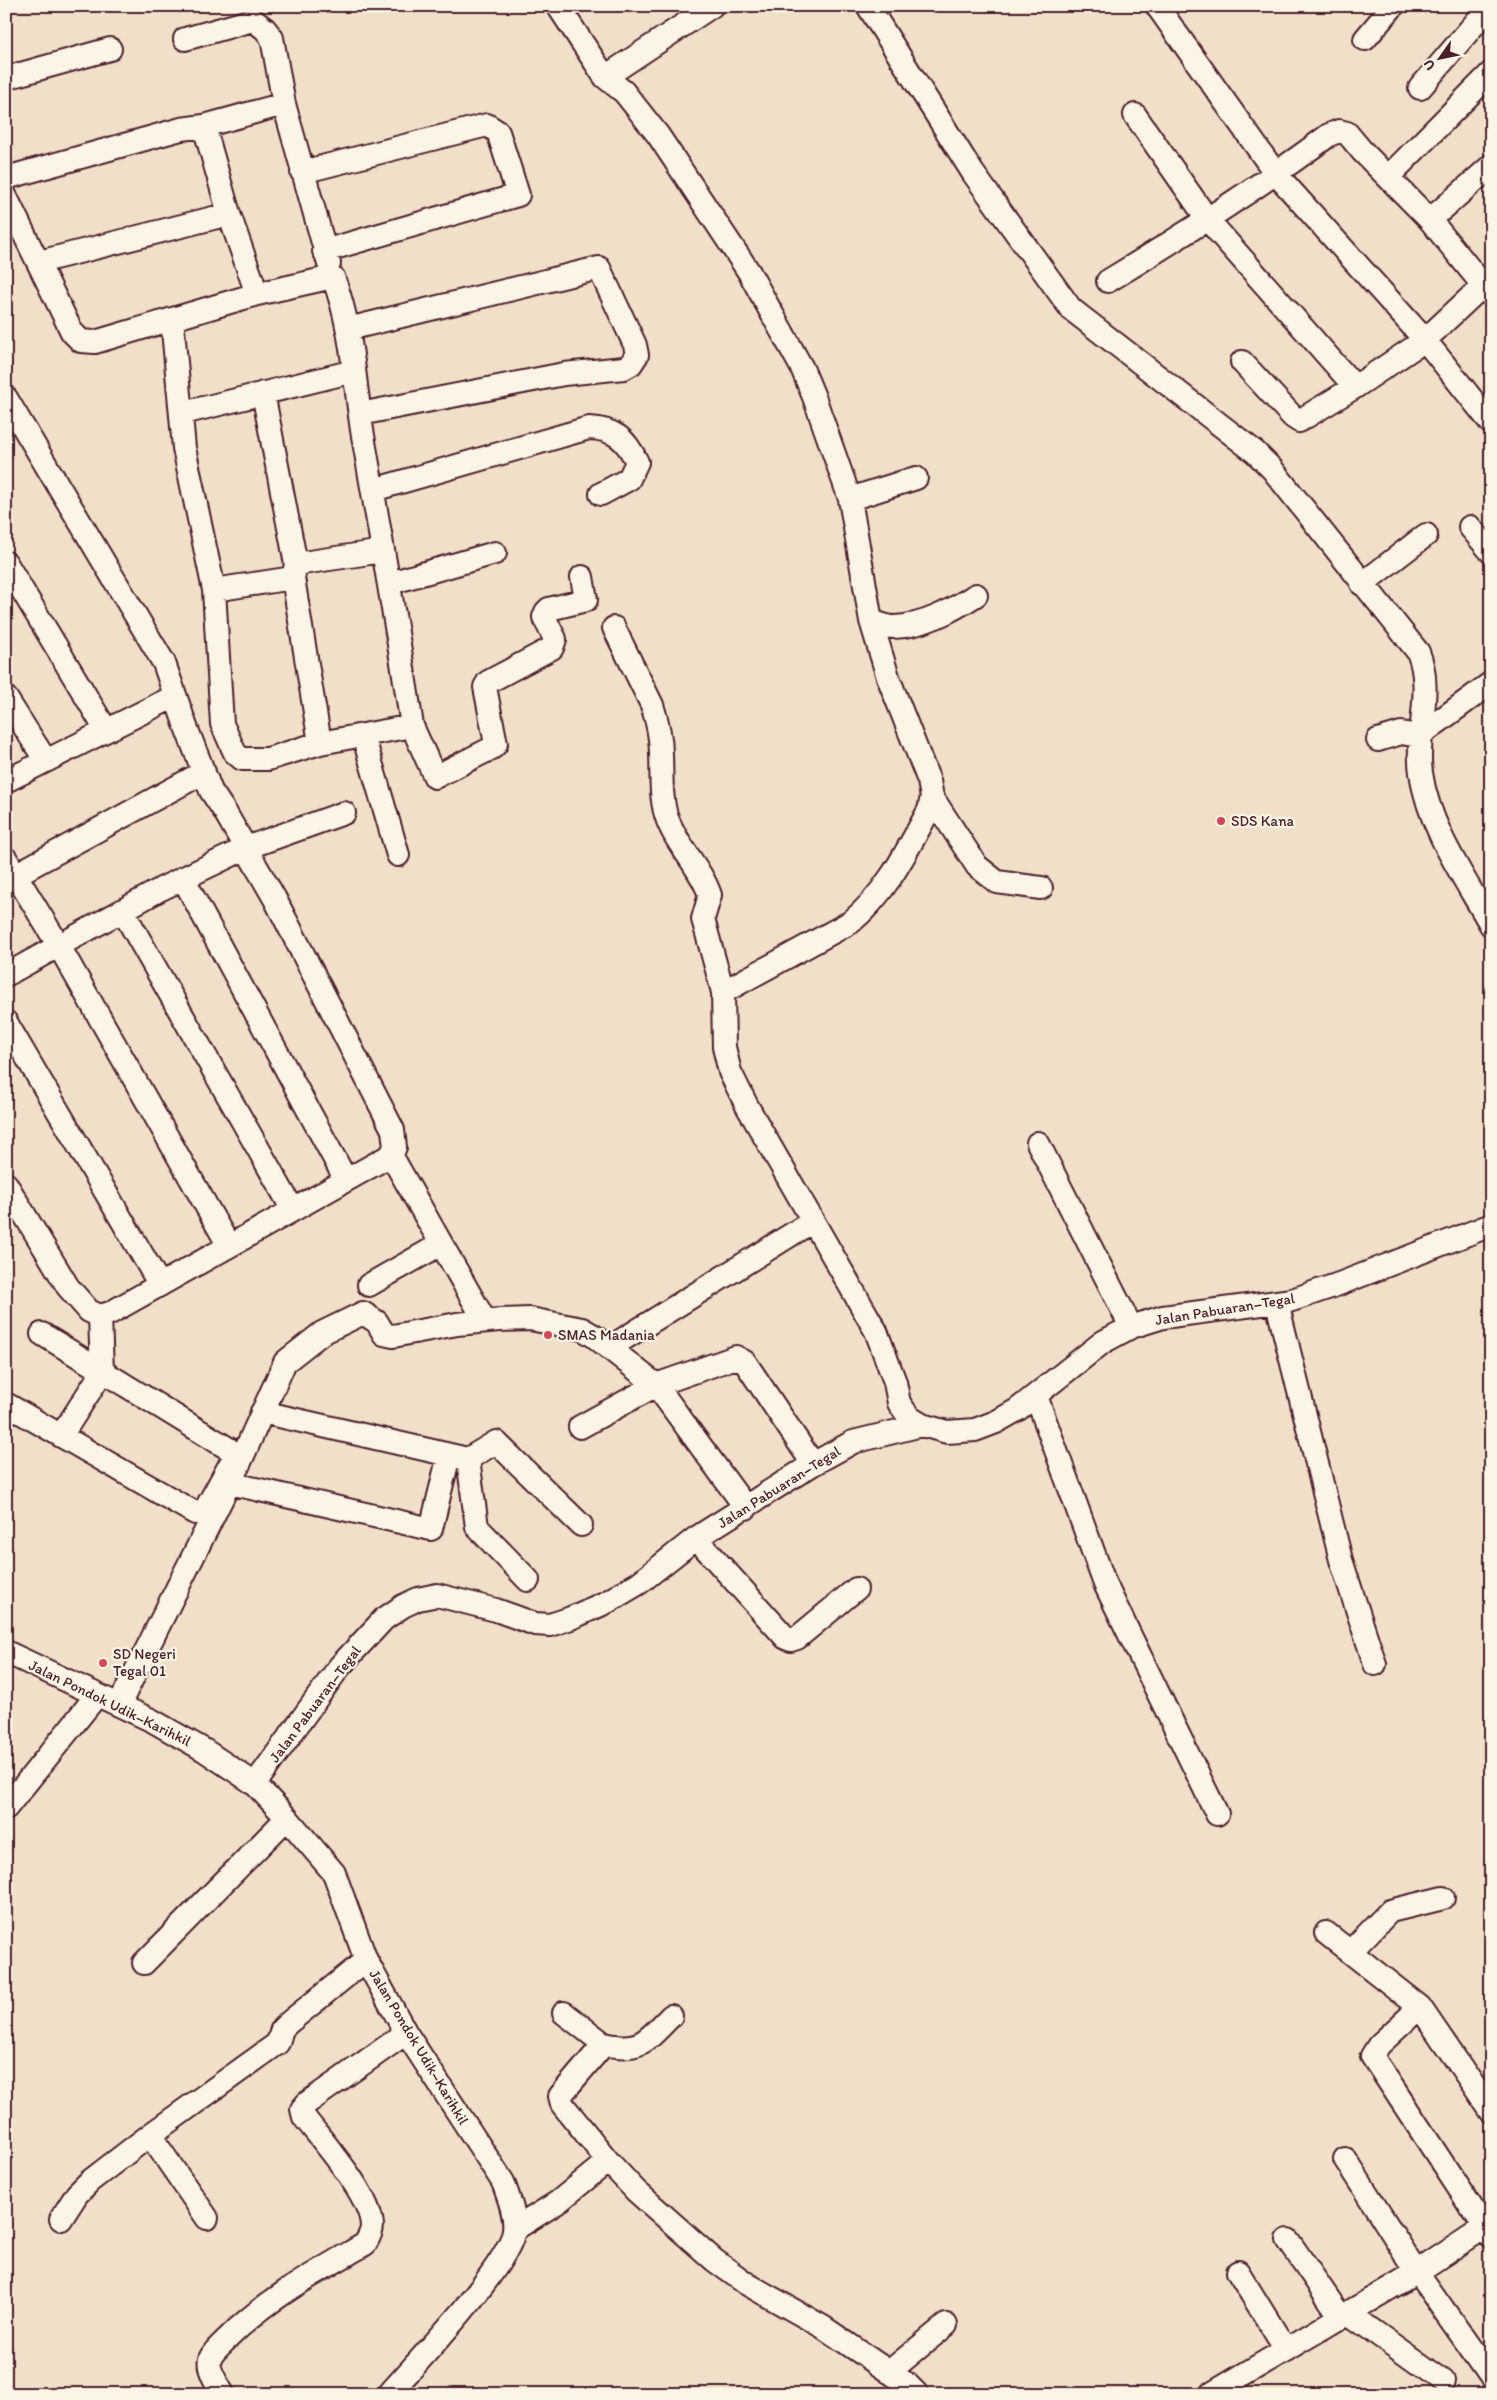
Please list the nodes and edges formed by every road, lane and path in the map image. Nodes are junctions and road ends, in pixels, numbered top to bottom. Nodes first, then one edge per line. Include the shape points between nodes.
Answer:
1 (558, 6) edge
2 (712, 6) edge
3 (868, 6) edge
4 (1158, 6) edge
5 (1393, 6) edge
6 (1490, 6) edge
7 (185, 39) dead end
8 (1365, 39) dead end
9 (110, 49) dead end
10 (1491, 74) edge
11 (605, 76) junction
12 (6, 78) edge
13 (1420, 88) dead end
14 (284, 104) junction
15 (1135, 115) dead end
16 (204, 126) junction
17 (1491, 166) edge
18 (302, 172) junction
19 (1276, 174) junction
20 (1388, 177) junction
21 (6, 178) edge
22 (6, 197) edge
23 (229, 214) junction
24 (1208, 220) junction
25 (1430, 220) junction
26 (324, 251) junction
27 (40, 262) junction
28 (333, 277) junction
29 (1108, 281) dead end
30 (1488, 285) edge
31 (257, 294) junction
32 (172, 319) junction
33 (348, 329) junction
34 (1425, 340) junction
35 (1242, 362) dead end
36 (354, 371) junction
37 (1355, 387) junction
38 (263, 393) junction
39 (6, 398) edge
40 (183, 413) junction
41 (360, 414) junction
42 (1491, 424) edge
43 (14, 428) edge
44 (916, 478) dead end
45 (373, 490) junction
46 (601, 494) dead end
47 (850, 499) junction
48 (1470, 527) dead end
49 (1426, 535) dead end
50 (383, 550) junction
51 (1491, 552) edge
52 (495, 553) dead end
53 (6, 563) edge
54 (295, 571) junction
55 (582, 577) dead end
56 (390, 583) junction
57 (1362, 584) junction
58 (214, 590) junction
59 (976, 596) dead end
60 (871, 621) junction
61 (614, 628) dead end
62 (1491, 683) edge
63 (175, 696) junction
64 (6, 698) edge
65 (412, 726) junction
66 (106, 730) junction
67 (364, 735) junction
68 (1420, 736) junction
69 (1378, 740) dead end
70 (320, 743) junction
71 (46, 761) junction
72 (204, 772) junction
73 (6, 781) edge
74 (932, 797) junction
75 (344, 812) dead end
76 (246, 848) junction
77 (398, 855) dead end
78 (10, 871) edge
79 (183, 878) junction
80 (1041, 888) dead end
81 (123, 911) junction
82 (1491, 925) edge
83 (59, 946) junction
84 (6, 975) edge
85 (723, 992) junction
86 (6, 1022) edge
87 (1038, 1143) dead end
88 (391, 1155) junction
89 (346, 1180) junction
90 (6, 1184) edge
91 (293, 1210) junction
92 (814, 1221) junction
93 (1491, 1226) edge
94 (442, 1244) junction
95 (229, 1246) junction
96 (160, 1285) junction
97 (369, 1285) dead end
98 (1277, 1303) junction
99 (481, 1314) dead end
100 (100, 1316) junction
101 (1131, 1327) junction
102 (42, 1334) dead end
103 (609, 1348) junction
104 (102, 1372) junction
105 (656, 1385) junction
106 (1036, 1396) junction
107 (6, 1404) edge
108 (262, 1412) junction
109 (922, 1425) junction
110 (580, 1427) dead end
111 (62, 1436) junction
112 (458, 1457) junction
113 (812, 1464) junction
114 (229, 1484) junction
115 (746, 1508) junction
116 (581, 1525) dead end
117 (696, 1538) junction
118 (528, 1580) dead end
119 (856, 1589) dead end
120 (6, 1652) edge
121 (1376, 1664) dead end
122 (97, 1695) junction
123 (119, 1705) junction
124 (254, 1784) junction
125 (6, 1808) edge
126 (1217, 1814) dead end
127 (287, 1818) junction
128 (1443, 1898) dead end
129 (1326, 1933) dead end
130 (1350, 1952) junction
131 (366, 1960) junction
132 (144, 1963) dead end
133 (1420, 2007) junction
134 (564, 2013) dead end
135 (671, 2016) dead end
136 (406, 2032) junction
137 (604, 2044) junction
138 (1491, 2111) edge
139 (150, 2135) junction
140 (1345, 2159) dead end
141 (608, 2161) junction
142 (207, 2218) dead end
143 (60, 2219) dead end
144 (515, 2229) junction
145 (1489, 2229) edge
146 (1288, 2240) dead end
147 (1238, 2272) dead end
148 (1417, 2272) junction
149 (1345, 2315) junction
150 (946, 2326) dead end
151 (1286, 2350) junction
152 (890, 2372) junction
153 (1491, 2378) edge
154 (1442, 2381) dead end
155 (223, 2394) edge
156 (389, 2394) edge
157 (917, 2394) edge
158 (1212, 2394) edge

1 - 11 street
2 - 11 street
3 - 57 street via 973,173 1071,308 1255,452 1286,485
4 - 19 street
5 - 8 street
6 - 13 street
7 - 14 street via 253,20 272,38
9 - 12 street
10 - 20 street
11 - 47 street via 624,92 658,135 749,272 802,368
14 - 16 street
14 - 18 street
15 - 24 street
16 - 21 street via 181,129
16 - 23 street
17 - 25 street
18 - 26 street
18 - 26 street via 487,125 498,132 518,195
19 - 20 street via 1339,131 1348,133
19 - 24 street
19 - 34 street
20 - 25 street
22 - 27 street
23 - 27 street
23 - 31 street
24 - 29 street
24 - 37 street
25 - 30 street
26 - 28 street
27 - 32 street via 72,332 81,341 95,342
28 - 31 street
28 - 33 street
30 - 34 street
31 - 32 street
32 - 40 street
33 - 36 street
33 - 41 street via 599,268 637,355 624,368 564,374
34 - 37 street
34 - 42 street
35 - 37 street via 1299,421
36 - 38 street
36 - 41 street
38 - 40 street
38 - 54 street
39 - 43 street
40 - 58 street via 184,448
41 - 45 street
43 - 63 street via 164,663
44 - 47 street
45 - 46 street via 589,428 614,433 628,445 637,462 629,479
45 - 50 street
47 - 60 street
48 - 51 street
49 - 57 street
50 - 54 street
50 - 56 street
52 - 56 street
53 - 66 street
54 - 58 street
54 - 70 street
55 - 65 street via 586,600 546,612 544,617 555,639 552,648 488,682 485,687 496,744 492,748 435,777
56 - 65 street
57 - 68 street via 1418,652 1422,663
58 - 70 street via 222,724 235,753 242,759 268,759
59 - 60 street via 939,617 914,623 893,627
60 - 74 street
61 - 85 street via 656,716 662,798 668,820 710,895 703,919
62 - 68 street
63 - 66 street
63 - 72 street
64 - 71 street
65 - 67 street
66 - 71 street
67 - 70 street
67 - 77 street
68 - 69 street via 1401,733
68 - 82 street via 1421,772 1431,810
71 - 73 street
72 - 76 street via 211,791
72 - 78 street
74 - 80 street via 977,866 997,882
74 - 85 street via 929,810 907,850 870,907 852,922
75 - 76 street
76 - 79 street
76 - 88 street via 393,1130 396,1147
78 - 83 street
79 - 81 street
79 - 89 street
81 - 83 street
81 - 91 street
83 - 84 street
83 - 95 street
85 - 92 street via 722,1029 730,1072
86 - 96 street
87 - 101 street
88 - 89 street
88 - 94 street
89 - 91 street
90 - 100 street via 68,1287 89,1311
91 - 95 street
92 - 103 street
92 - 109 street via 876,1331 896,1382 899,1403 909,1417
93 - 98 street, Jalan Pabuaran–Tegal via 1339,1284
94 - 97 street
94 - 99 street
95 - 96 street
96 - 100 street
98 - 101 street, Jalan Pabuaran–Tegal via 1163,1318
98 - 121 street via 1341,1560
100 - 104 street
101 - 106 street, Jalan Pabuaran–Tegal via 1103,1342
102 - 104 street
103 - 105 street
103 - 108 street via 582,1329 530,1319 457,1324 393,1336 384,1334 377,1322 362,1313 322,1333 285,1362
104 - 111 street
104 - 111 street via 233,1453 232,1461 205,1510 200,1513 189,1510
105 - 110 street
105 - 113 street via 736,1357 745,1362
105 - 115 street
106 - 109 street, Jalan Pabuaran–Tegal via 996,1422 975,1430 947,1432
106 - 126 street via 1105,1584
107 - 111 street
108 - 112 street
108 - 114 street
109 - 113 street, Jalan Pabuaran–Tegal via 853,1442
112 - 114 street via 431,1529
112 - 116 street via 496,1442
112 - 118 street via 477,1527
113 - 115 street, Jalan Pabuaran–Tegal
114 - 123 street
115 - 117 street, Jalan Pabuaran–Tegal
117 - 119 street via 791,1640
117 - 124 street, Jalan Pabuaran–Tegal via 623,1593 593,1609 550,1625 535,1624 437,1595 403,1606 384,1619 340,1666
120 - 122 street, Jalan Pondok Udik–Karihkil
122 - 123 street, Jalan Pondok Udik–Karihkil
122 - 125 street
123 - 124 street, Jalan Pondok Udik–Karihkil via 198,1747
124 - 127 street, Jalan Pondok Udik–Karihkil
127 - 131 street, Jalan Pondok Udik–Karihkil via 334,1873
127 - 132 street
128 - 130 street via 1390,1911
129 - 130 street
130 - 133 street
131 - 136 street, Jalan Pondok Udik–Karihkil
131 - 139 street via 287,2024 278,2043
133 - 138 street
133 - 145 street via 1372,2056
134 - 137 street
135 - 137 street via 649,2038 636,2045 625,2048
136 - 144 street, Jalan Pondok Udik–Karihkil via 503,2182
136 - 155 street via 302,2109 304,2118 346,2171 363,2199 372,2226 369,2237 365,2244 270,2302 213,2353 210,2367
137 - 141 street via 560,2096 562,2104
139 - 142 street
139 - 143 street via 90,2181
140 - 148 street
141 - 144 street via 558,2202
141 - 152 street via 636,2191 714,2260 747,2284 824,2327
144 - 156 street via 488,2279
145 - 148 street
146 - 149 street
147 - 151 street
148 - 149 street
148 - 153 street
149 - 151 street
149 - 154 street
150 - 152 street
151 - 158 street
152 - 157 street

